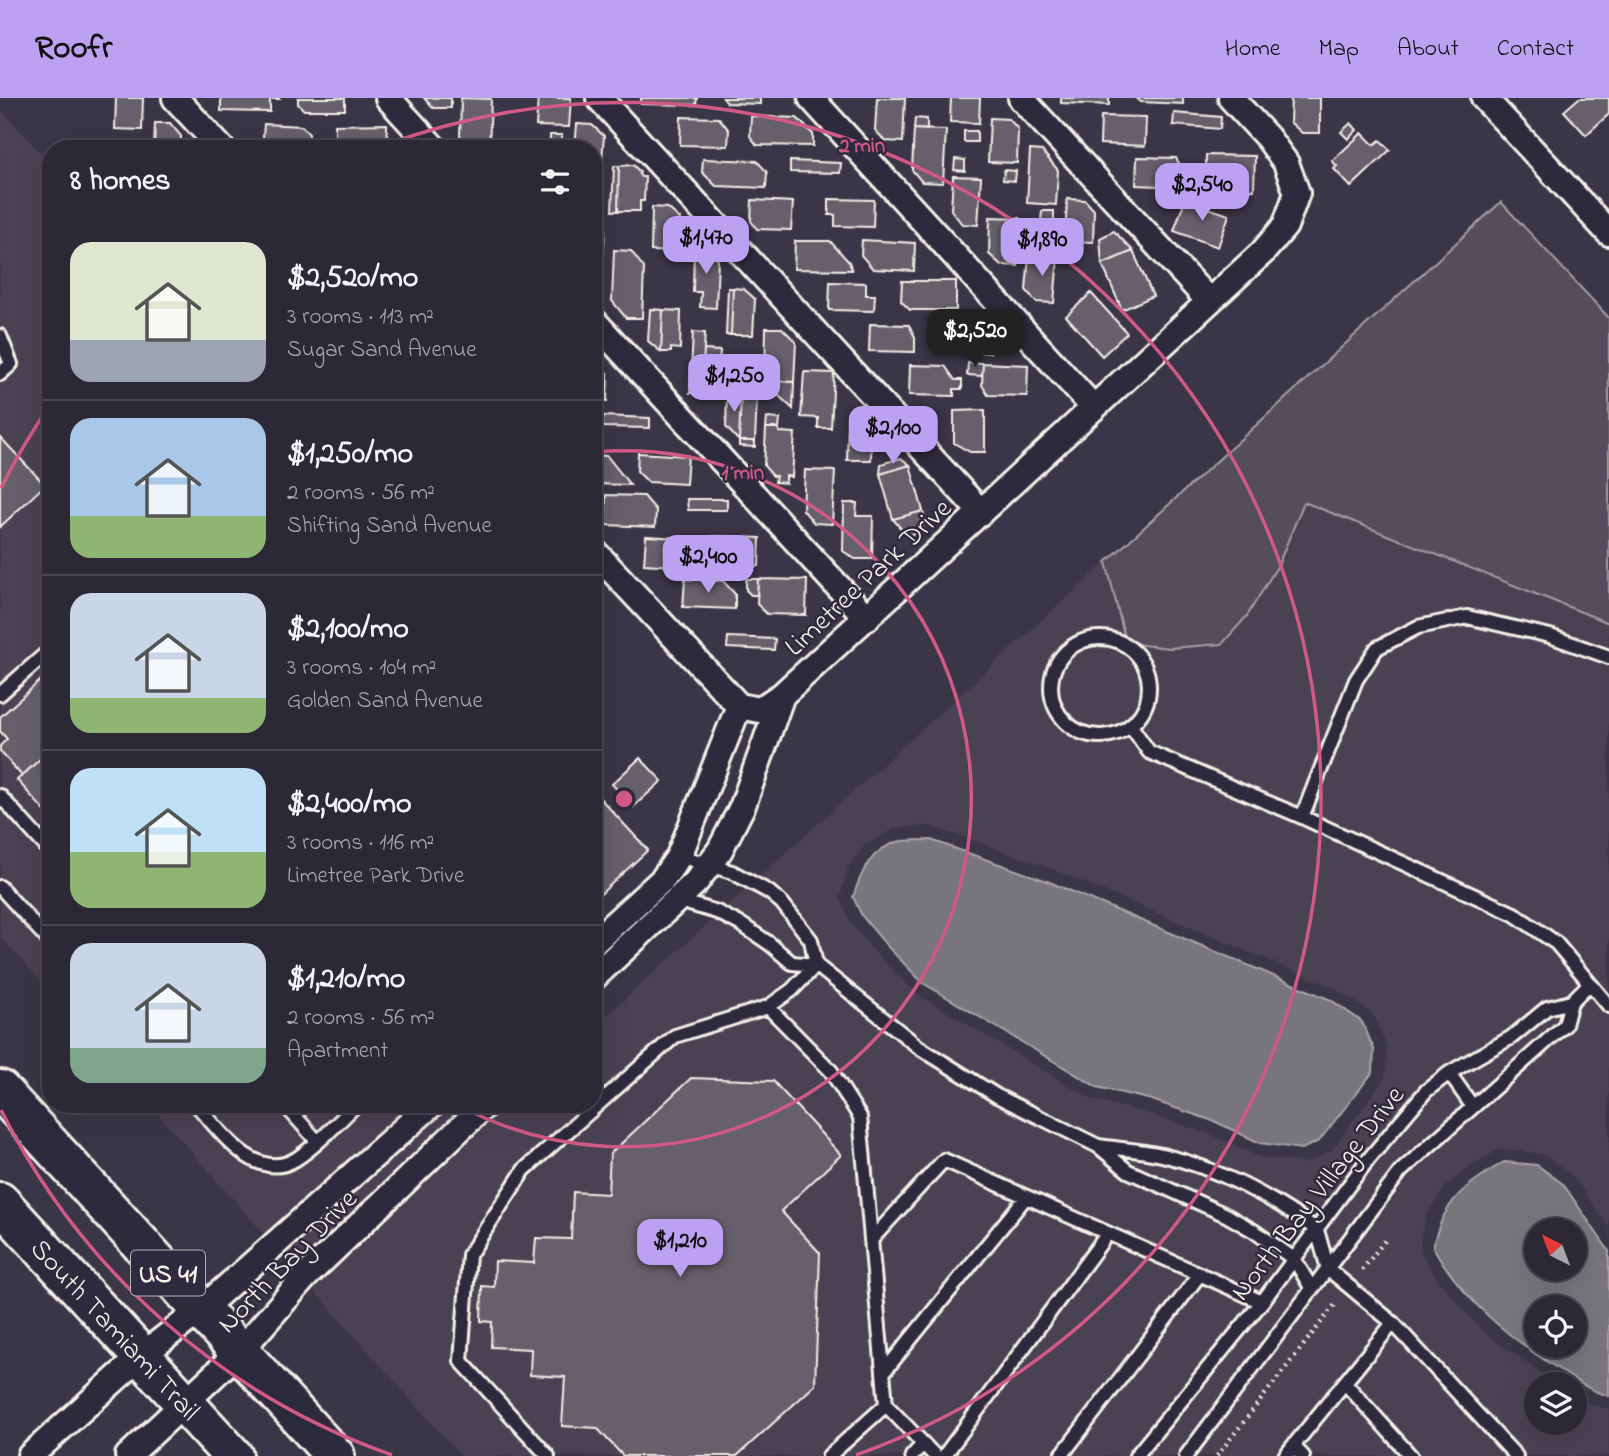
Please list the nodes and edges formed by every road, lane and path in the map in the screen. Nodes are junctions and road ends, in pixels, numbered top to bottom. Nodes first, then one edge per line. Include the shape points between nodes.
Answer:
1 (175, 98) edge
2 (388, 98) edge
3 (599, 98) edge
4 (811, 98) edge
5 (1021, 98) edge
6 (1231, 98) edge
7 (1485, 98) edge
8 (214, 140) edge
9 (427, 140) edge
10 (1609, 233) edge
11 (1209, 301) junction
12 (602, 330) edge
13 (0, 336) edge
14 (0, 373) edge
15 (1094, 408) junction
16 (981, 512) junction
17 (602, 560) edge
18 (867, 618) junction
19 (42, 657) edge
20 (1609, 657) edge
21 (0, 694) edge
22 (782, 695) junction
23 (739, 706) junction
24 (1131, 726) junction
25 (0, 796) edge
26 (702, 799) junction
27 (738, 815) junction
28 (1302, 817) junction
29 (42, 842) edge
30 (679, 856) junction
31 (708, 866) junction
32 (0, 887) edge
33 (649, 892) junction
34 (676, 900) junction
35 (42, 933) edge
36 (602, 935) edge
37 (816, 965) junction
38 (602, 970) edge
39 (1589, 984) junction
40 (1571, 1002) junction
41 (1609, 1006) edge
42 (768, 1007) junction
43 (1449, 1073) junction
44 (0, 1090) edge
45 (602, 1101) edge
46 (1472, 1107) junction
47 (204, 1113) edge
48 (292, 1113) edge
49 (347, 1113) edge
50 (422, 1113) edge
51 (477, 1113) edge
52 (588, 1113) edge
53 (317, 1141) junction
54 (1098, 1146) junction
55 (1026, 1197) junction
56 (0, 1202) edge
57 (1317, 1230) junction
58 (1108, 1233) junction
59 (1386, 1239) dead end
60 (871, 1240) junction
61 (1294, 1259) junction
62 (1328, 1269) junction
63 (1200, 1274) junction
64 (1349, 1286) junction
65 (1312, 1289) junction
66 (1262, 1301) junction
67 (202, 1309) junction
68 (1394, 1323) junction
69 (240, 1351) junction
70 (141, 1356) junction
71 (883, 1373) junction
72 (1345, 1383) junction
73 (184, 1403) junction
74 (886, 1405) junction
75 (923, 1444) junction
76 (1289, 1451) edge
77 (30, 1456) edge
78 (128, 1456) edge
79 (233, 1456) edge
80 (335, 1456) edge
81 (548, 1456) edge
82 (829, 1456) edge
83 (912, 1456) edge
84 (935, 1456) edge
85 (944, 1456) edge
86 (1061, 1456) edge
87 (1136, 1456) edge
88 (1186, 1456) edge
89 (1217, 1456) edge
90 (1303, 1456) edge
91 (1411, 1456) edge
92 (1516, 1456) edge

1 - 8 street
2 - 9 street
3 - 16 street
4 - 15 street
5 - 11 street
6 - 11 street, Limetree Park Drive via 1286,163 1297,193 1285,226
7 - 10 street
11 - 15 street, Limetree Park Drive
12 - 18 street
13 - 14 lane via 11,364
15 - 16 street, Limetree Park Drive
16 - 18 street, Limetree Park Drive
17 - 23 street
18 - 22 street, Limetree Park Drive
19 - 21 lane
20 - 28 lane via 1550,636 1467,617 1418,627 1377,648 1356,680
22 - 23 street, Limetree Park Drive via 759,710
22 - 27 street
23 - 26 street
24 - 24 lane via 1149,699 1150,681 1135,651 1104,637 1072,646 1059,658 1052,674 1053,705 1062,718 1073,729 1102,737
24 - 28 lane via 1150,752
25 - 29 lane
26 - 27 street
26 - 30 street
27 - 31 street
28 - 39 lane via 1514,914 1556,943
30 - 31 lane
30 - 33 street
31 - 34 street
31 - 37 lane via 750,881 782,903 811,940
32 - 35 lane
33 - 34 lane
33 - 36 street
34 - 37 lane via 742,925 792,963
34 - 38 street
37 - 42 lane
37 - 54 lane via 920,1048 997,1096
39 - 40 lane, North Bay Village Drive
39 - 41 lane
40 - 43 lane, North Bay Village Drive via 1547,1008 1512,1037
40 - 46 lane, North Bay Village Drive via 1565,1025
42 - 45 lane via 675,1036
42 - 60 lane via 831,1071 860,1117
43 - 46 lane
43 - 57 lane, North Bay Village Drive via 1426,1090
44 - 67 main road, US 41
46 - 62 lane, North Bay Village Drive via 1401,1171
47 - 53 lane via 232,1144 260,1163 279,1166
48 - 53 lane
49 - 53 lane
50 - 67 street, North Bay Drive
51 - 69 street, North Bay Drive via 305,1277
52 - 81 lane via 524,1170 469,1255 461,1361
54 - 57 lane via 1163,1155 1199,1167 1241,1184
54 - 61 lane via 1128,1171 1226,1215
55 - 58 lane
55 - 60 lane via 944,1160
55 - 71 lane
56 - 70 main road, South Tamiami Trail / US 41
57 - 61 lane, North Bay Village Drive
57 - 62 lane
58 - 63 lane
58 - 85 lane
59 - 64 path
60 - 71 lane
61 - 65 lane
61 - 66 lane, North Bay Village Drive
62 - 64 lane
62 - 65 lane, North Bay Village Drive
63 - 66 lane
63 - 86 lane
64 - 68 lane
64 - 89 path
65 - 88 lane, North Bay Village Drive
66 - 87 lane, North Bay Village Drive
67 - 69 main road, US 41
67 - 70 street, North Bay Drive
68 - 72 lane
68 - 92 lane
69 - 73 street, North Bay Drive
69 - 80 main road, US 41
70 - 73 main road, South Tamiami Trail / US 41
70 - 77 street, North Bay Drive
71 - 74 lane
72 - 76 lane
72 - 91 lane
73 - 78 street, North Bay Drive
73 - 79 main road, South Tamiami Trail / US 41
74 - 75 lane
74 - 82 lane
75 - 83 lane
75 - 84 lane
76 - 90 lane

